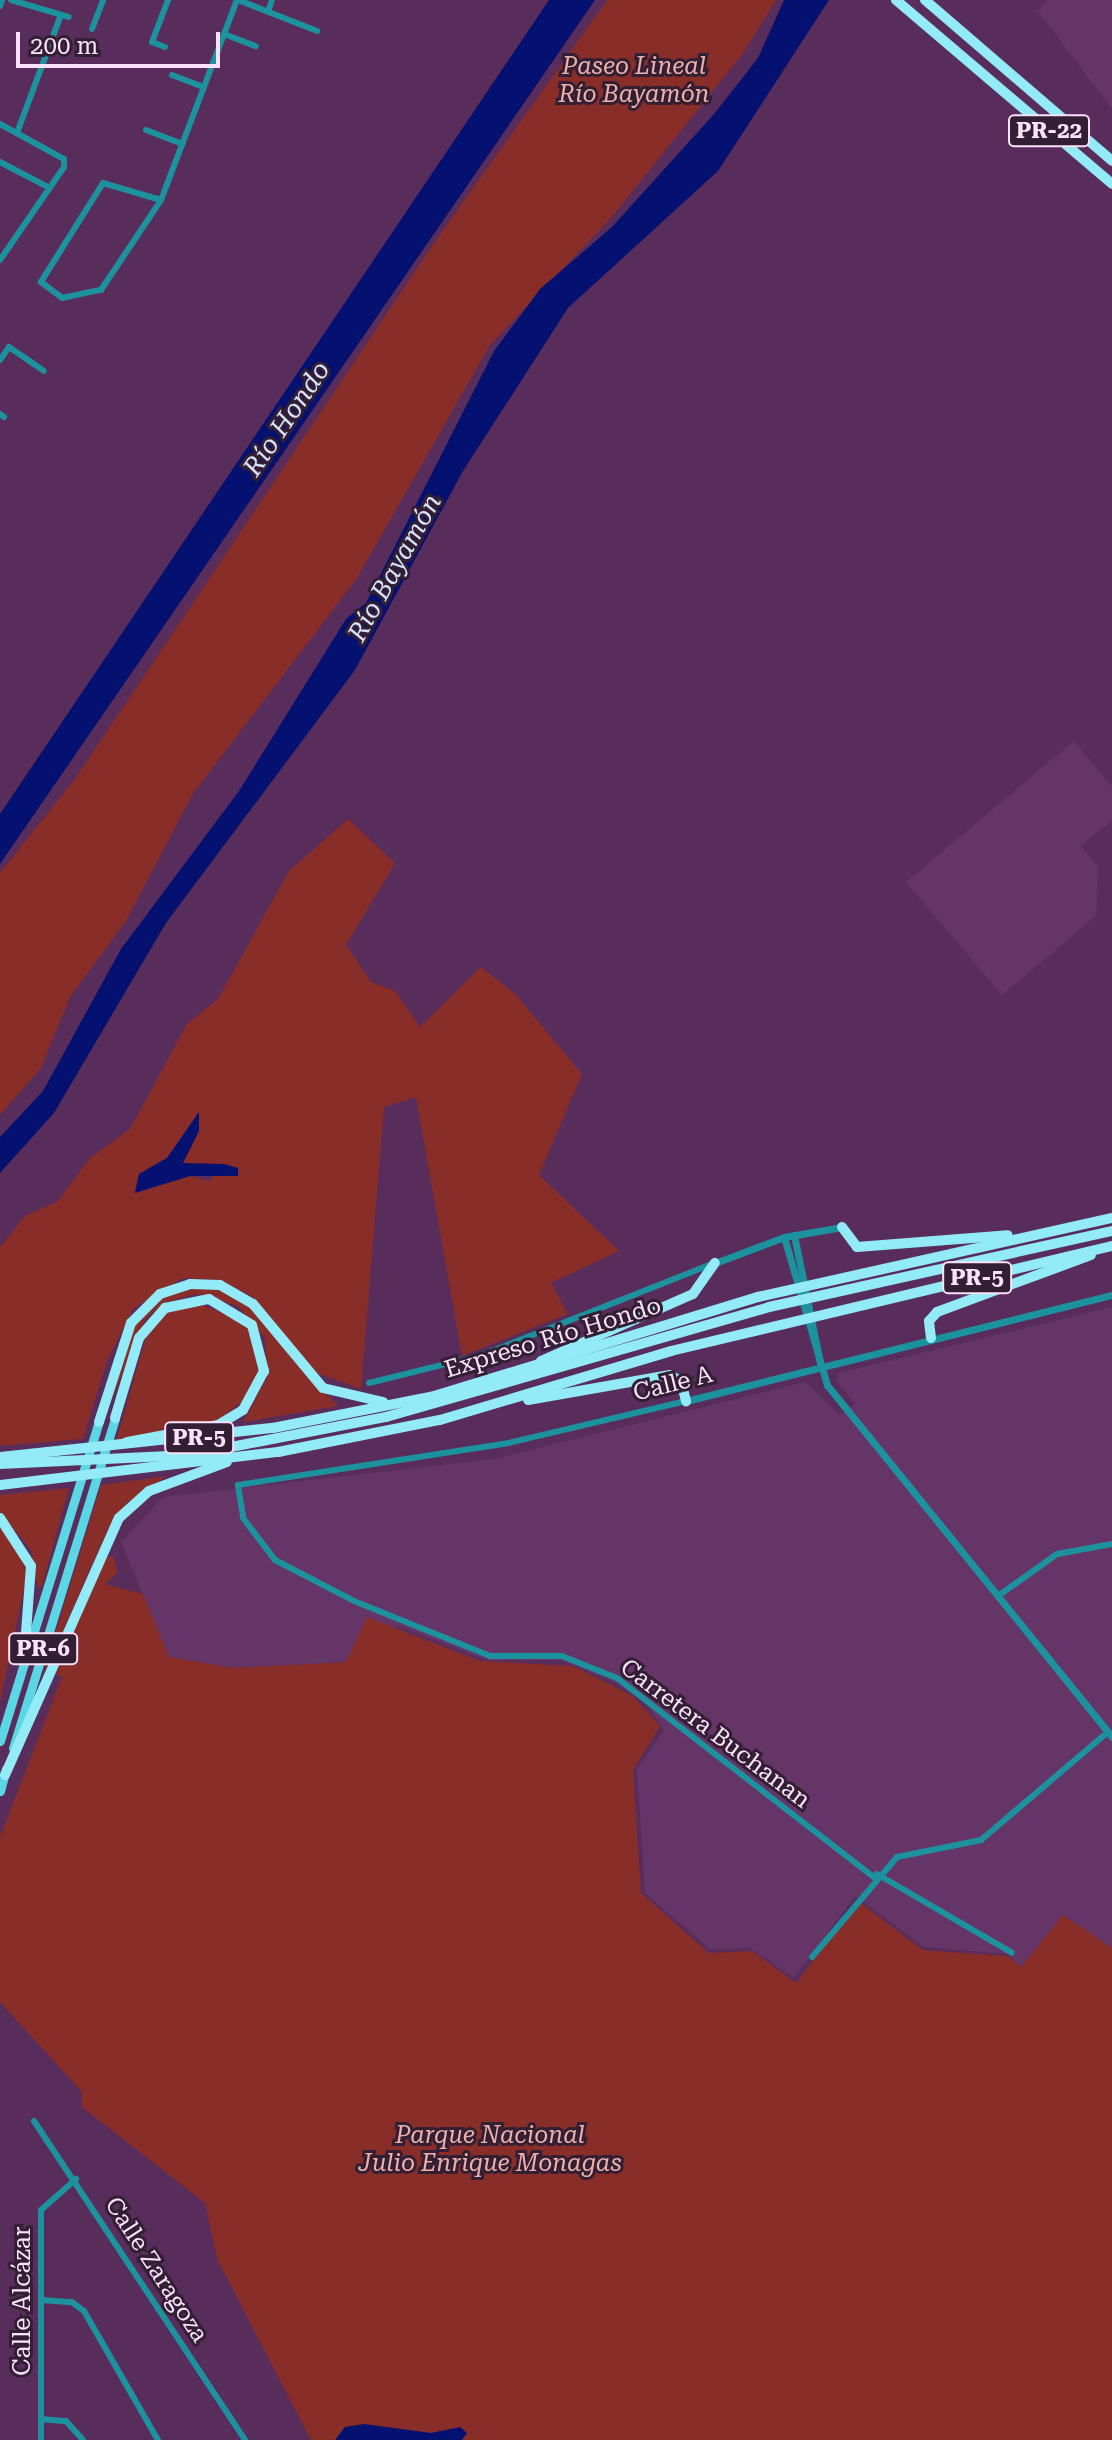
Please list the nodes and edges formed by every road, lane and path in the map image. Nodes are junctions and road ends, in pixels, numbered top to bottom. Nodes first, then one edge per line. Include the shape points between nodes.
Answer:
1 (2, 0) edge
2 (11, 0) edge
3 (103, 0) edge
4 (168, 0) edge
5 (237, 0) edge
6 (272, 0) edge
7 (896, 0) edge
8 (925, 0) edge
9 (0, 6) edge
10 (268, 12) junction
11 (92, 29) dead end
12 (317, 31) dead end
13 (224, 34) junction
14 (256, 46) dead end
15 (165, 47) dead end
16 (172, 75) dead end
17 (204, 87) junction
18 (0, 124) edge
19 (146, 130) dead end
20 (17, 133) junction
21 (182, 144) junction
22 (1112, 161) edge
23 (0, 162) edge
24 (1112, 184) edge
25 (50, 188) junction
26 (161, 200) junction
27 (0, 260) edge
28 (1, 356) edge
29 (44, 371) dead end
30 (1112, 1218) edge
31 (842, 1227) joint
32 (1112, 1231) edge
33 (794, 1235) junction
34 (1022, 1236) junction
35 (784, 1237) junction
36 (1112, 1246) edge
37 (1100, 1250) junction
38 (715, 1263) junction
39 (1112, 1295) edge
40 (931, 1338) junction
41 (821, 1368) junction
42 (520, 1374) junction
43 (369, 1383) dead end
44 (514, 1400) junction
45 (686, 1401) junction
46 (397, 1404) junction
47 (115, 1418) joint
48 (99, 1422) joint
49 (91, 1452) junction
50 (0, 1457) edge
51 (239, 1457) junction
52 (0, 1464) edge
53 (0, 1485) edge
54 (238, 1485) joint
55 (0, 1518) edge
56 (1112, 1544) edge
57 (998, 1596) junction
58 (24, 1660) junction
59 (1110, 1734) edge
60 (0, 1741) edge
61 (5, 1775) junction
62 (0, 1791) edge
63 (875, 1876) junction
64 (1012, 1953) dead end
65 (812, 1957) dead end
66 (34, 2121) dead end
67 (76, 2179) junction
68 (41, 2300) junction
69 (41, 2419) junction
70 (241, 2439) edge
71 (41, 2440) edge
72 (83, 2440) edge
73 (158, 2440) edge

1 - 9 street
2 - 20 street via 65,16
3 - 11 street
4 - 15 street via 152,42
5 - 10 street
5 - 13 street
6 - 10 street
7 - 24 highway, PR-22
8 - 22 highway, PR-22
10 - 12 street
13 - 14 street
13 - 17 street
16 - 17 street
17 - 21 street
18 - 20 street
19 - 21 street
20 - 25 street via 64,159
21 - 26 street
23 - 25 street
25 - 27 street
26 - 26 street via 101,290 62,298 41,282 41,272 103,183
28 - 29 street via 9,347
30 - 34 highway, Expreso Río Hondo / PR-5
31 - 33 street
31 - 34 highway via 857,1247
32 - 52 highway via 769,1307 497,1389 355,1423 190,1455
33 - 35 street
33 - 41 street via 824,1351
34 - 42 highway, Expreso Río Hondo / PR-5 via 758,1297
35 - 38 street
35 - 41 street
36 - 37 highway, Expreso Río Hondo / PR-5
37 - 40 highway via 937,1312 929,1321
37 - 44 highway, Expreso Río Hondo / PR-5 via 767,1327
38 - 42 highway via 693,1294
38 - 43 street via 459,1364
39 - 40 street, Calle A
40 - 41 street, Calle A
41 - 45 street, Calle A
41 - 57 street via 827,1385
42 - 46 highway, Expreso Río Hondo / PR-5
44 - 45 highway via 552,1400 670,1375 681,1381
44 - 51 highway, Expreso Río Hondo / PR-5
45 - 54 street, Calle A via 509,1443
46 - 48 highway via 323,1388 253,1304 220,1285 190,1284 160,1294 131,1323
46 - 49 highway, Expreso Río Hondo / PR-5
47 - 49 highway via 139,1338 165,1308 209,1299 252,1325 264,1371 240,1413 218,1425
47 - 61 main road, PR-6
48 - 58 main road, PR-6
49 - 50 highway, Expreso Río Hondo / PR-5
51 - 53 highway, Expreso Río Hondo / PR-5
51 - 61 highway via 149,1491 119,1518
54 - 63 street, Carretera Buchanan via 247,1530 275,1560 488,1655 562,1656 617,1678
55 - 58 highway via 31,1566
56 - 57 street via 1057,1554
57 - 59 street
58 - 60 main road, PR-6
59 - 63 street via 981,1840 897,1857
61 - 62 main road, PR-6
63 - 64 street, Carretera Buchanan
63 - 65 street
66 - 67 street, Calle Zaragoza
67 - 68 street, Calle Alcázar via 41,2210
67 - 70 street, Calle Zaragoza
68 - 69 street, Calle Alcázar
68 - 73 street via 72,2302 84,2311
69 - 71 street, Calle Alcázar
69 - 72 street via 66,2421

